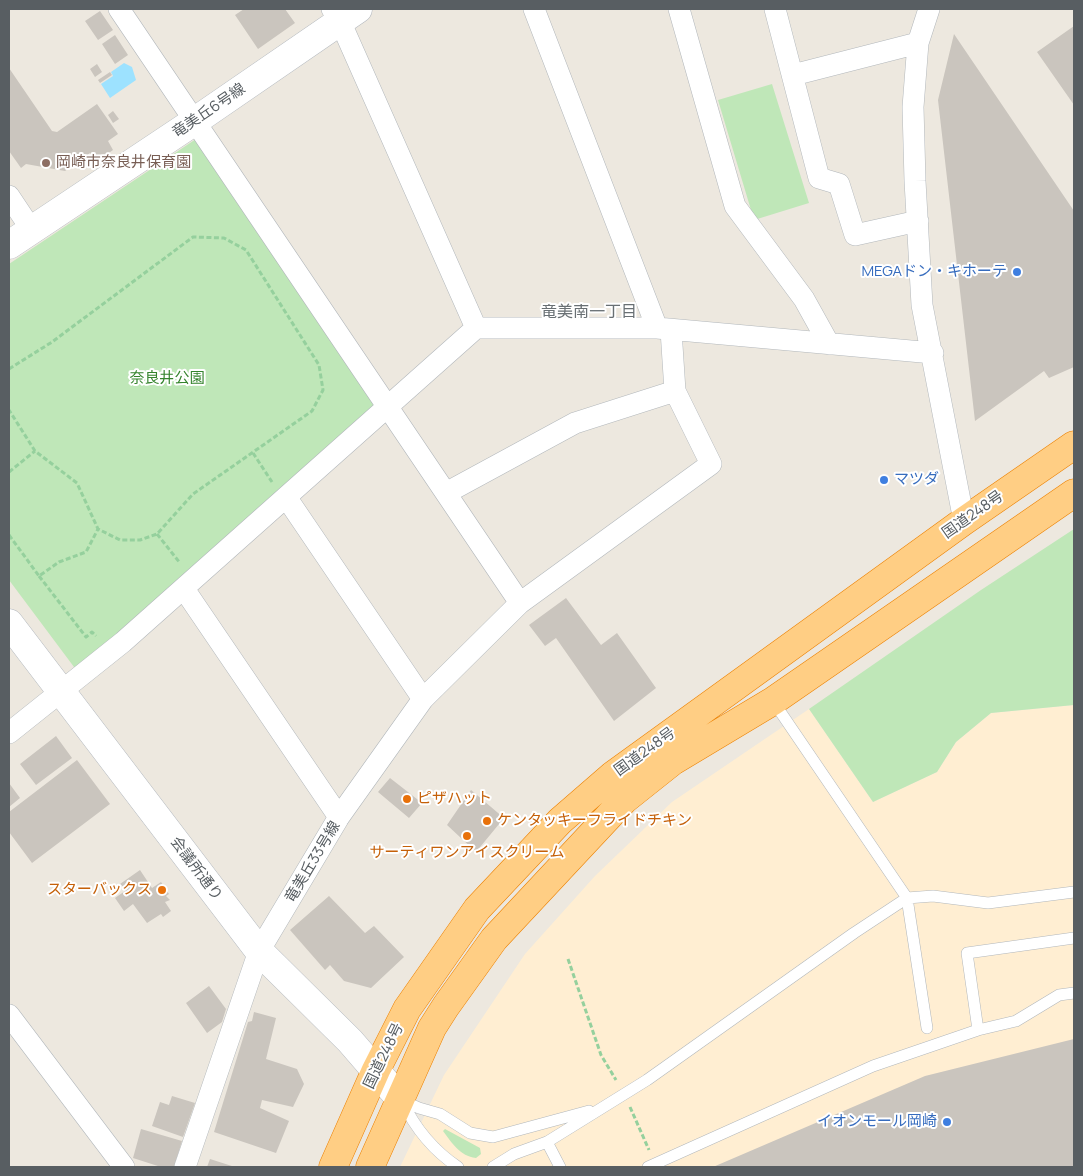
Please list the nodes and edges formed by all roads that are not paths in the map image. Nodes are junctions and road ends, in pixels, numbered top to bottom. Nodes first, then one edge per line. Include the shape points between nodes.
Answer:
1 (119, 9) edge
2 (534, 9) edge
3 (679, 9) edge
4 (775, 9) edge
5 (929, 9) edge
6 (344, 13) edge
7 (918, 43) junction
8 (793, 75) junction
9 (195, 121) junction
10 (9, 196) edge
11 (918, 221) junction
12 (31, 229) junction
13 (9, 245) edge
14 (476, 328) junction
15 (664, 329) junction
16 (829, 344) junction
17 (932, 353) junction
18 (675, 390) junction
19 (387, 405) junction
20 (1074, 445) edge
21 (446, 493) junction
22 (1074, 493) edge
23 (285, 498) junction
24 (964, 521) junction
25 (188, 585) junction
26 (520, 603) junction
27 (9, 623) edge
28 (62, 693) junction
29 (424, 699) junction
30 (773, 701) junction
31 (9, 733) edge
32 (339, 817) junction
33 (1074, 892) edge
34 (907, 898) junction
35 (1074, 938) edge
36 (259, 951) junction
37 (1074, 992) edge
38 (9, 1015) edge
39 (927, 1028) dead end
40 (978, 1030) junction
41 (376, 1070) junction
42 (401, 1100) junction
43 (603, 1107) junction
44 (547, 1142) junction
45 (652, 1166) edge
46 (124, 1167) edge
47 (185, 1167) edge
48 (333, 1167) edge
49 (370, 1167) edge
50 (458, 1167) edge
51 (493, 1167) edge
52 (560, 1167) edge

1 - 9 street
2 - 15 street
3 - 16 street via 735,206 804,299
4 - 8 street
5 - 7 street
6 - 9 street, 竜美丘6号線
6 - 14 street
7 - 8 street
7 - 11 street via 913,107
8 - 11 street via 819,178 839,184 855,235
9 - 12 street, 竜美丘6号線
9 - 19 street
10 - 12 street
11 - 17 street via 922,306
12 - 13 street, 竜美丘6号線
14 - 15 street
14 - 19 street
15 - 16 street
15 - 18 street
16 - 17 street
17 - 24 street
18 - 21 street via 575,423
18 - 26 street, 竜美丘33号線 via 711,464
19 - 21 street
19 - 23 street
20 - 24 highway, 国道248号
21 - 26 street
22 - 30 highway, 国道248号
23 - 25 street
23 - 29 street
24 - 41 highway, 国道248号 via 613,775 560,821 477,909 407,1009
25 - 28 street
25 - 32 street
26 - 29 street, 竜美丘33号線
27 - 28 street, 会議所通り
28 - 31 street
28 - 36 street, 会議所通り
29 - 32 street, 竜美丘33号線
30 - 34 lane
30 - 42 highway, 国道248号 via 673,762 624,800 494,939 432,1028
32 - 36 street, 竜美丘33号線
33 - 34 lane via 988,903 933,896
34 - 39 lane
34 - 43 lane
35 - 40 lane via 967,953
36 - 41 street, 会議所通り
36 - 47 street, 竜美丘33号線
37 - 40 lane via 1059,995 1016,1021
38 - 46 street
40 - 45 lane via 874,1066
41 - 42 street, 会議所通り
41 - 48 highway, 国道248号
42 - 43 lane via 440,1114 470,1133 493,1137
42 - 49 highway, 国道248号
42 - 50 lane via 412,1122 444,1158
43 - 44 lane
44 - 51 lane via 514,1154
44 - 52 lane

